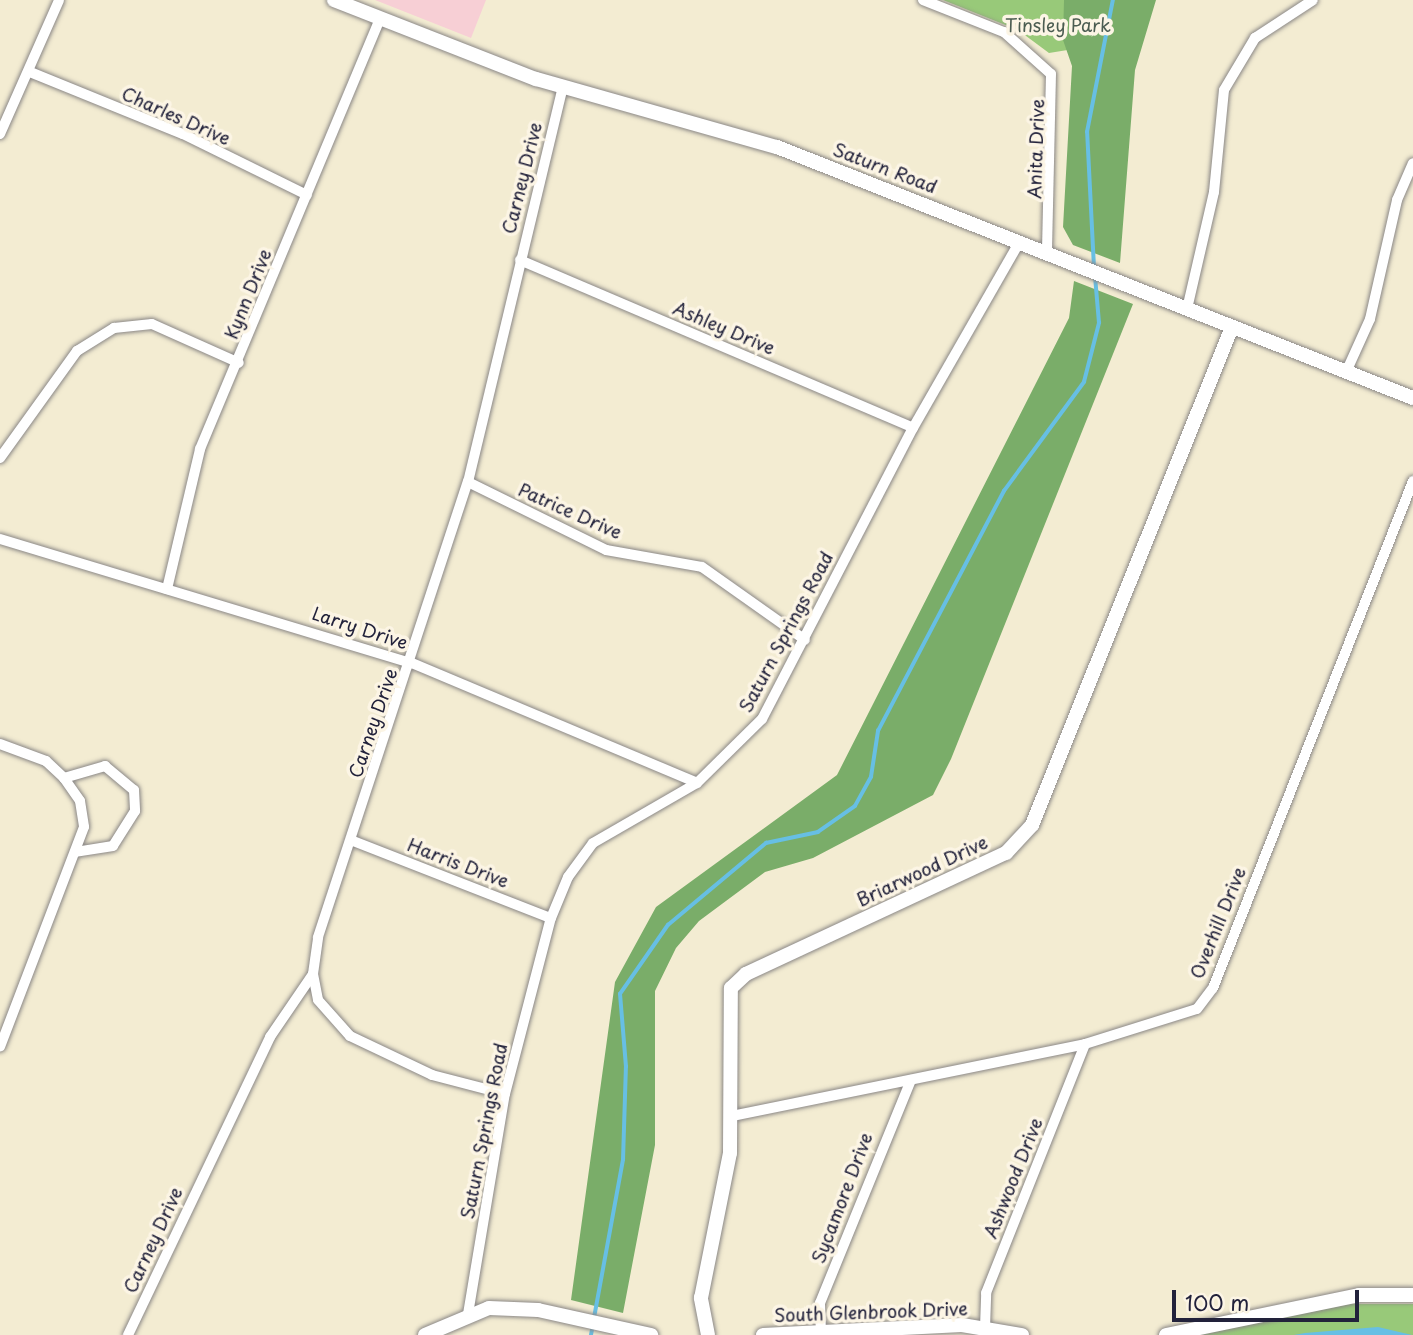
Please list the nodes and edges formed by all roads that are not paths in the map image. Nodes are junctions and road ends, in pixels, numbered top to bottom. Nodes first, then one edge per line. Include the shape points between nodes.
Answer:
1 (59, 0) edge
2 (334, 0) edge
3 (923, 0) edge
4 (1313, 0) edge
5 (380, 19) junction
6 (30, 72) junction
7 (563, 88) junction
8 (0, 134) edge
9 (1413, 163) edge
10 (306, 195) junction
11 (1020, 241) junction
12 (1047, 251) junction
13 (520, 260) junction
14 (1187, 309) junction
15 (1232, 327) junction
16 (239, 363) junction
17 (1348, 370) junction
18 (1413, 398) edge
19 (913, 428) junction
20 (0, 458) edge
21 (1413, 481) edge
22 (468, 482) junction
23 (0, 540) edge
24 (167, 589) junction
25 (805, 640) junction
26 (412, 663) junction
27 (0, 744) edge
28 (64, 778) junction
29 (697, 783) junction
30 (353, 841) junction
31 (77, 852) junction
32 (551, 918) junction
33 (313, 974) junction
34 (1085, 1044) junction
35 (0, 1047) edge
36 (911, 1080) junction
37 (505, 1094) junction
38 (732, 1116) junction
39 (1413, 1295) edge
40 (468, 1314) junction
41 (985, 1328) junction
42 (821, 1333) junction
43 (128, 1335) edge
44 (425, 1335) edge
45 (651, 1335) edge
46 (708, 1335) edge
47 (764, 1335) edge
48 (1022, 1335) edge
49 (1166, 1335) edge

1 - 6 street
2 - 5 street, Saturn Road
3 - 12 street, Anita Drive via 1004,32 1051,74
4 - 14 street via 1255,38 1224,90 1216,116 1214,192
5 - 7 street, Saturn Road
5 - 10 street, Kynn Drive
6 - 8 street
6 - 10 street, Charles Drive via 183,134
7 - 11 street, Saturn Road via 742,135
7 - 13 street, Carney Drive
9 - 17 street via 1397,200 1370,318
10 - 16 street, Kynn Drive
11 - 12 street, Saturn Road
11 - 19 street, Saturn Springs Road
12 - 14 street, Saturn Road
13 - 19 street, Ashley Drive
13 - 22 street, Carney Drive
14 - 15 street, Saturn Road
15 - 17 street, Saturn Road
15 - 38 street, Briarwood Drive via 1032,825 1006,853 746,974 731,988
16 - 20 street via 152,324 114,328 77,351
16 - 24 street, Kynn Drive via 200,449
17 - 18 street, Saturn Road
19 - 25 street, Saturn Springs Road
21 - 34 street, Overhill Drive via 1213,988 1197,1009
22 - 25 street, Patrice Drive via 606,550 702,567
22 - 26 street, Carney Drive
23 - 24 street, Larry Drive
24 - 26 street, Larry Drive
25 - 29 street, Saturn Springs Road via 762,719
26 - 29 street, Larry Drive
26 - 30 street, Carney Drive
27 - 28 street via 46,761
28 - 31 street via 80,801 84,827
28 - 31 street via 104,766 134,790 135,811 113,846
29 - 32 street, Saturn Springs Road via 593,843 568,877
30 - 32 street, Harris Drive
30 - 33 street, Carney Drive via 318,937
31 - 35 street
32 - 37 street, Saturn Springs Road
33 - 37 street via 317,1000 350,1036 432,1075
33 - 43 street, Carney Drive via 270,1037
34 - 36 street, Overhill Drive
34 - 41 street, Ashwood Drive via 986,1293
36 - 38 street, Overhill Drive
36 - 42 street, Sycamore Drive via 820,1303
37 - 40 street, Saturn Springs Road
38 - 46 street, Briarwood Drive via 722,1214 701,1298
39 - 49 street via 1359,1295
40 - 44 street
40 - 45 street via 509,1308
41 - 42 street, South Glenbrook Drive
41 - 48 street, South Glenbrook Drive
42 - 47 street, South Glenbrook Drive

